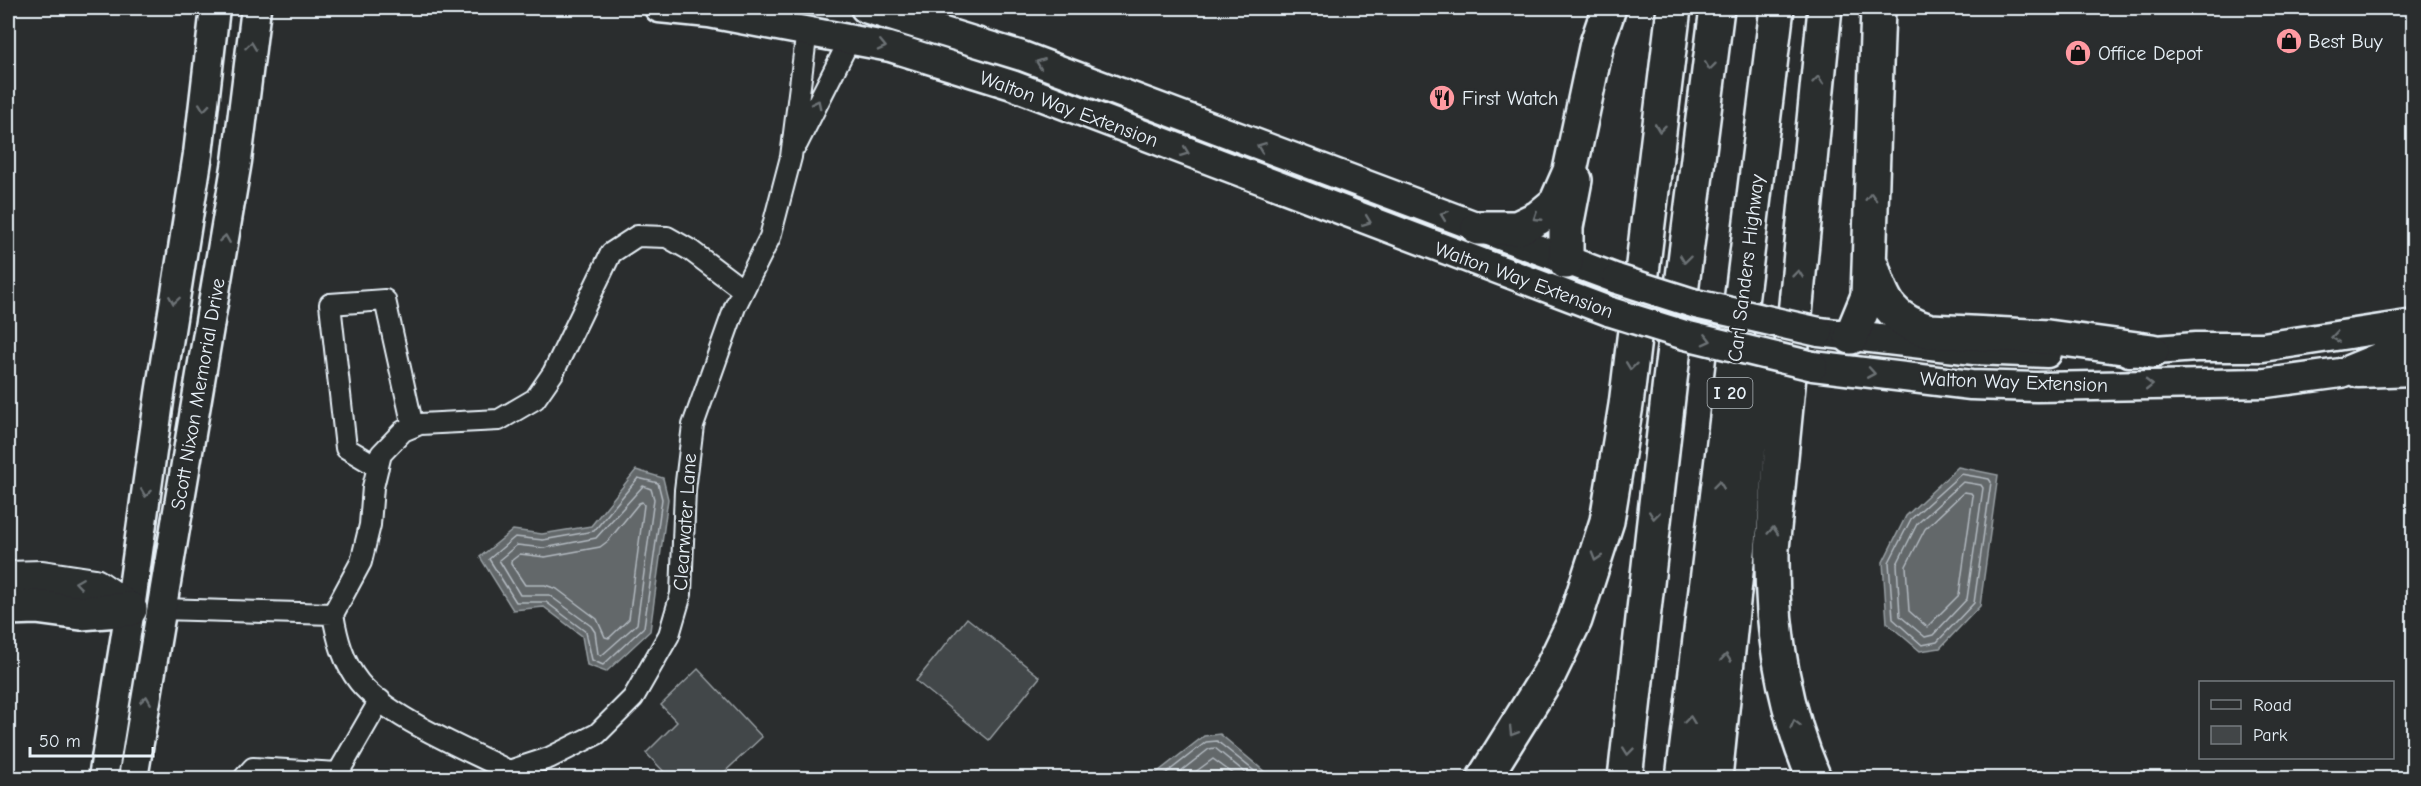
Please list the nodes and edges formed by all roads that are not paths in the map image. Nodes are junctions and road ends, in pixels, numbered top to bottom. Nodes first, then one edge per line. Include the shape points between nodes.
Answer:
1 (215, 8) edge
2 (256, 8) edge
3 (659, 8) edge
4 (865, 8) edge
5 (1610, 8) edge
6 (1674, 8) edge
7 (1717, 8) edge
8 (1777, 8) edge
9 (1781, 8) edge
10 (1825, 8) edge
11 (1878, 8) edge
12 (807, 30) junction
13 (850, 39) junction
14 (1078, 77) junction
15 (1064, 105) junction
16 (791, 157) junction
17 (1478, 228) junction
18 (1869, 255) junction
19 (1566, 262) junction
20 (743, 290) junction
21 (1570, 298) junction
22 (2414, 310) edge
23 (2414, 324) edge
24 (2376, 330) junction
25 (1851, 337) junction
26 (2414, 343) edge
27 (2152, 351) junction
28 (1817, 366) junction
29 (2414, 371) edge
30 (2341, 373) junction
31 (413, 427) junction
32 (378, 467) junction
33 (8, 578) edge
34 (8, 608) edge
35 (145, 609) junction
36 (333, 614) junction
37 (380, 700) junction
38 (533, 771) edge
39 (340, 776) edge
40 (103, 778) edge
41 (133, 778) edge
42 (243, 778) edge
43 (1484, 778) edge
44 (1625, 778) edge
45 (1683, 778) edge
46 (1714, 778) edge
47 (1814, 778) edge

1 -> 35 main road, Scott Nixon Memorial Drive via 198,154 160,394
35 -> 2 main road, Scott Nixon Memorial Drive via 237,161
3 - 12 main road, Walton Way Extension
14 -> 4 main road, Walton Way Extension
5 -> 17 highway via 1597,43 1569,171 1556,203 1517,228
5 - 19 highway via 1570,203
6 -> 43 highway via 1626,405 1607,521 1575,620 1550,674
7 -> 44 highway
45 -> 8 highway, Carl Sanders Highway / I 20
46 -> 9 highway via 1785,92
47 -> 10 highway via 1781,674 1774,625 1772,549
18 -> 11 highway
12 - 13 main road, Walton Way Extension
12 - 16 street, Clearwater Lane
13 -> 15 main road, Walton Way Extension via 890,47
16 -> 13 street
14 - 15 main road
17 -> 14 main road, Walton Way Extension
15 -> 21 main road, Walton Way Extension
16 - 20 street, Clearwater Lane via 770,237
17 - 19 main road, Walton Way Extension
18 - 25 highway via 1868,296
18 - 27 highway via 1881,295 1890,308 1917,327 2048,337
19 - 21 main road
19 - 25 main road, Walton Way Extension, bridge via 1696,304
20 - 31 street via 667,237 637,236 611,253 553,373 535,399 499,420
20 - 38 street, Clearwater Lane via 693,425 685,490 681,594 669,635 633,698 597,734 549,758
21 -> 28 main road, Walton Way Extension, bridge via 1685,335
22 - 24 main road
23 - 24 main road, Walton Way Extension
24 -> 27 main road, Walton Way Extension via 2263,347
25 - 27 main road, Walton Way Extension via 1974,351
25 - 28 main road
26 - 30 main road, Walton Way Extension
28 -> 30 main road, Walton Way Extension via 1971,385 2037,387 2266,383
29 - 30 main road
31 - 32 street via 403,431 381,453
31 - 32 street via 386,300 330,304 346,447
32 - 36 street via 361,562
35 -> 33 main road via 95,585 42,577
34 - 35 highway via 36,607 81,614
35 - 36 street
35 - 40 main road, Scott Nixon Memorial Drive
41 -> 35 main road, Scott Nixon Memorial Drive
36 - 37 street, Clearwater Lane via 338,644 359,682
37 - 38 street, Clearwater Lane via 393,711 509,771
37 - 39 street
39 - 42 street via 253,768

